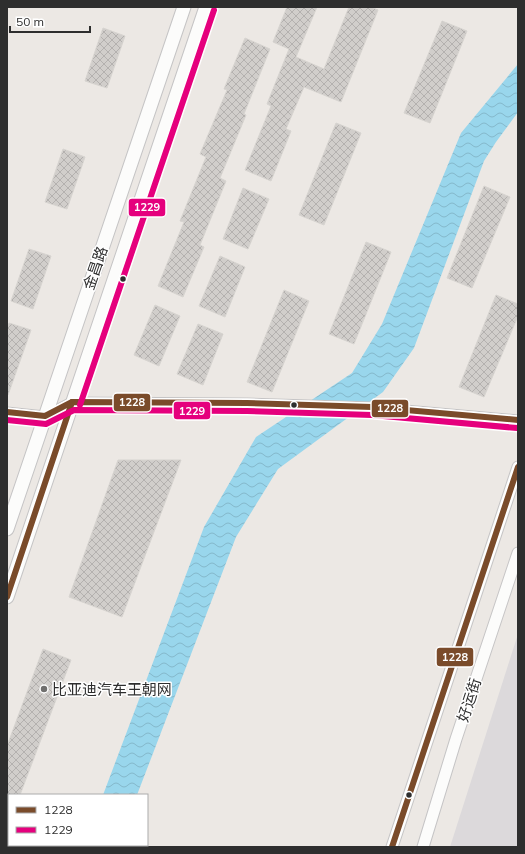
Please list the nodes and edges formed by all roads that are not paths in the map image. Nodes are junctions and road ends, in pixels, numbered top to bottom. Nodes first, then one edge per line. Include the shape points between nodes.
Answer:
1 (184, 7) edge
2 (206, 7) edge
3 (72, 402) junction
4 (7, 412) edge
5 (45, 416) junction
6 (518, 420) edge
7 (518, 467) edge
8 (7, 529) edge
9 (518, 553) edge
10 (7, 597) edge
11 (392, 847) edge
12 (422, 847) edge

1 - 5 main road, 金昌路
2 - 3 main road, 金昌路
3 - 5 street
3 - 6 street via 303,404 372,407
3 - 10 main road, 金昌路
4 - 5 street
5 - 8 main road, 金昌路
7 - 11 street, 好运街
9 - 12 street, 好运街

